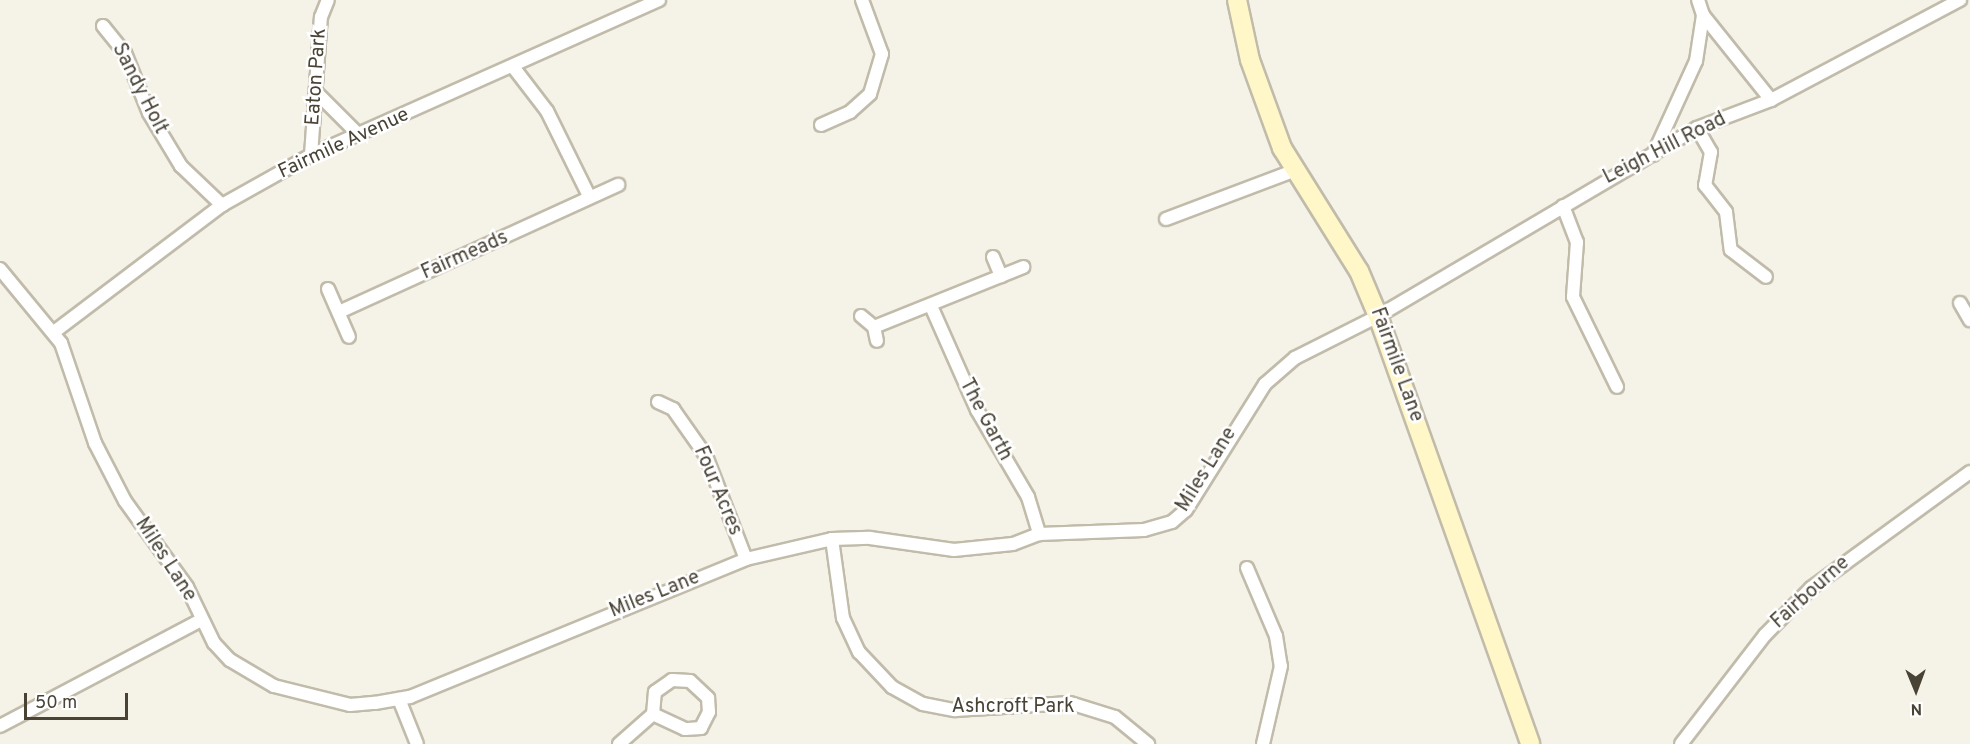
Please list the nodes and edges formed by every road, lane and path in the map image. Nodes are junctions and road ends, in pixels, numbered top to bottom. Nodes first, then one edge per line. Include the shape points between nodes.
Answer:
1 (328, 0) edge
2 (659, 0) edge
3 (862, 0) edge
4 (1237, 0) edge
5 (1698, 0) edge
6 (1960, 0) edge
7 (1703, 15) junction
8 (103, 26) dead end
9 (514, 68) junction
10 (316, 92) junction
11 (1771, 100) junction
12 (821, 125) dead end
13 (1697, 128) junction
14 (358, 134) junction
15 (311, 156) junction
16 (1652, 156) junction
17 (1293, 171) junction
18 (618, 185) dead end
19 (589, 196) junction
20 (222, 205) junction
21 (1563, 206) junction
22 (1166, 219) dead end
23 (993, 257) dead end
24 (1023, 267) dead end
25 (0, 269) edge
26 (1001, 276) junction
27 (1766, 277) dead end
28 (328, 289) dead end
29 (1960, 303) dead end
30 (931, 306) junction
31 (339, 312) junction
32 (861, 316) dead end
33 (1378, 316) junction
34 (1970, 321) edge
35 (874, 327) junction
36 (54, 332) junction
37 (349, 338) dead end
38 (877, 342) dead end
39 (1617, 387) dead end
40 (657, 402) dead end
41 (1970, 472) edge
42 (1039, 534) junction
43 (832, 539) junction
44 (747, 559) junction
45 (1247, 568) dead end
46 (201, 620) junction
47 (399, 699) junction
48 (653, 714) junction
49 (0, 726) edge
50 (417, 744) edge
51 (619, 744) edge
52 (1148, 744) edge
53 (1263, 744) edge
54 (1530, 744) edge
55 (1681, 744) edge

1 - 10 street, Eaton Park via 321,17
2 - 9 street, Fairmile Avenue
3 - 12 street via 882,54 870,94 850,112
4 - 17 street, Fairmile Lane via 1257,83
5 - 7 street
6 - 11 street, Leigh Hill Road
7 - 11 street
7 - 16 street via 1696,61
8 - 20 street, Sandy Holt via 125,53 149,113 181,166
9 - 14 street, Fairmile Avenue
9 - 19 street via 547,111
10 - 14 street
10 - 15 street, Eaton Park
11 - 13 street, Leigh Hill Road
13 - 16 street, Leigh Hill Road
13 - 27 street via 1711,152 1705,185 1726,212 1731,250
14 - 15 street, Fairmile Avenue
15 - 20 street, Fairmile Avenue
16 - 21 street, Leigh Hill Road via 1604,179
17 - 22 street
17 - 33 street, Fairmile Lane via 1359,271
18 - 19 street, Fairmeads
19 - 31 street, Fairmeads
20 - 36 street, Fairmile Avenue
21 - 33 street, Leigh Hill Road
21 - 39 street via 1577,242 1573,297
23 - 26 street
24 - 26 street
25 - 36 street, Miles Lane
26 - 30 street
28 - 31 street
29 - 34 street
30 - 35 street
30 - 42 street, The Garth via 977,410 1028,497
31 - 37 street
32 - 35 street
33 - 42 street, Miles Lane via 1295,358 1265,384 1186,510 1172,522 1144,530
33 - 54 street, Fairmile Lane
35 - 38 street
36 - 46 street, Miles Lane via 96,443 125,501 187,587
40 - 44 street, Four Acres via 673,409 706,456
41 - 55 street, Fairbourne via 1811,588 1765,635
42 - 43 street, Miles Lane via 1013,544 954,550 870,538
43 - 44 street, Miles Lane
43 - 52 street, Ashcroft Park via 843,618 859,652 891,687 923,704 955,710 1070,703 1115,717
44 - 47 street, Miles Lane
45 - 53 street via 1276,636 1281,666
46 - 47 street, Miles Lane via 230,660 274,686 351,705
46 - 49 street
47 - 50 street
48 - 48 street via 655,692 672,680 690,681 708,698 709,712 702,728 685,729
48 - 51 street

